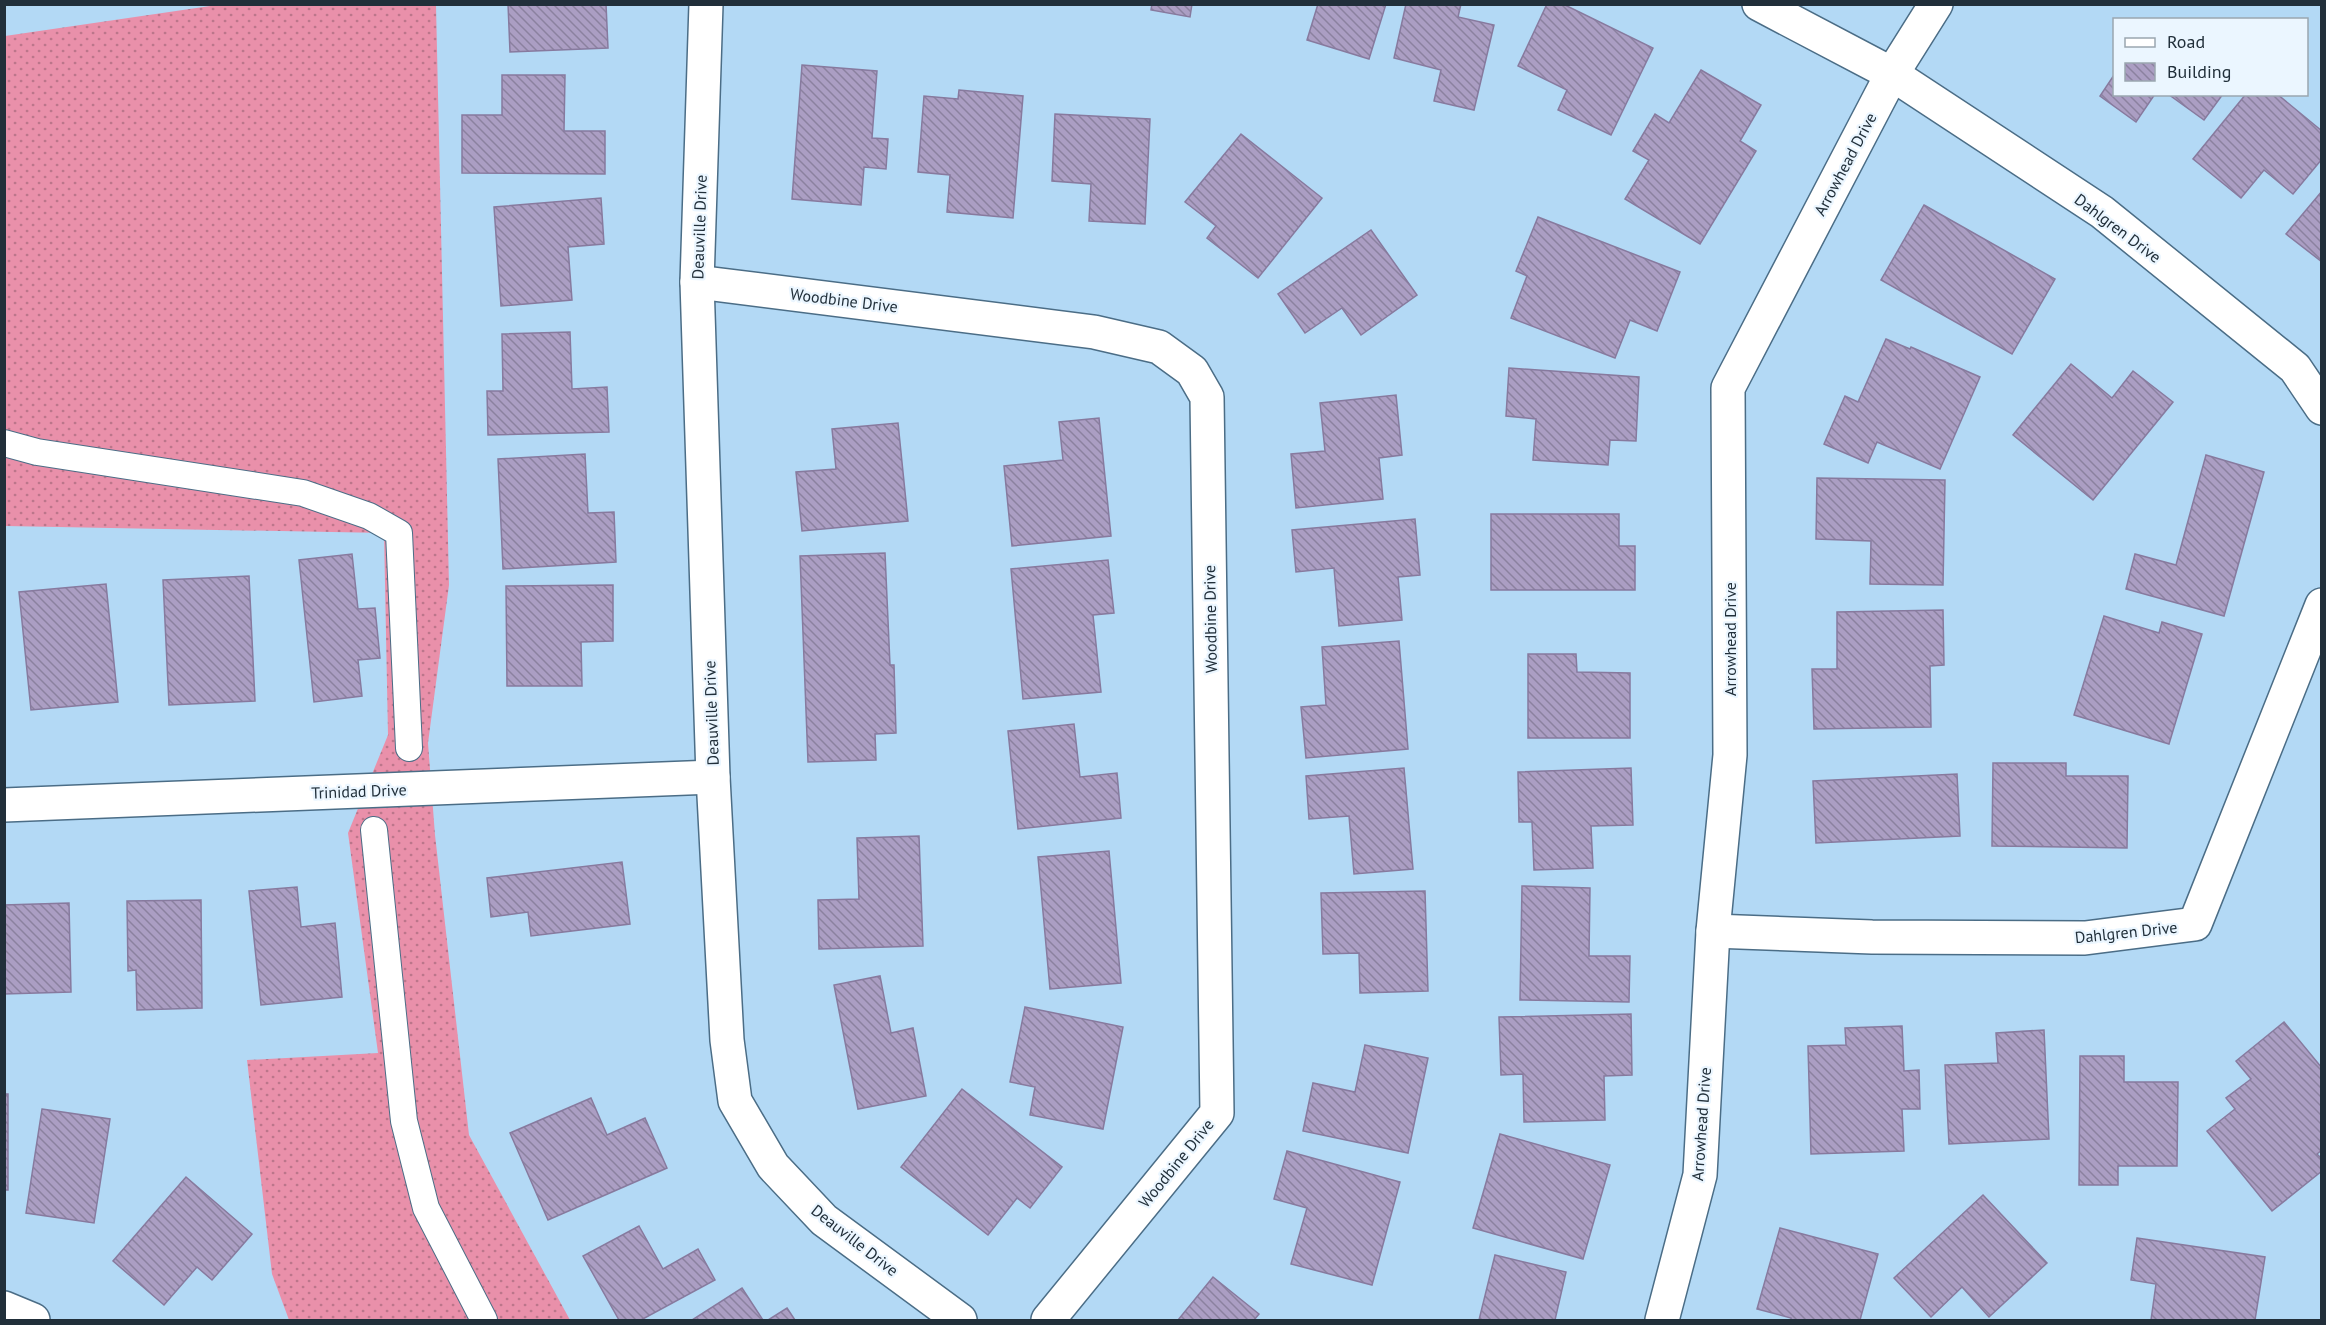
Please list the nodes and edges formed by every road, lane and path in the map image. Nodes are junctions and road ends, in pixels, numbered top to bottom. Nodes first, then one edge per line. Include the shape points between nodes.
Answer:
1 (706, 4) edge
2 (1759, 4) edge
3 (1936, 4) edge
4 (1892, 74) junction
5 (697, 282) junction
6 (2322, 408) edge
7 (4, 443) edge
8 (2322, 604) edge
9 (409, 748) dead end
10 (713, 777) junction
11 (4, 805) edge
12 (374, 830) dead end
13 (1713, 931) junction
14 (4, 1308) edge
15 (33, 1320) edge
16 (484, 1320) edge
17 (960, 1320) edge
18 (1048, 1320) edge
19 (1662, 1320) edge

1 - 5 street, Deauville Drive
2 - 4 street, Dahlgren Drive
3 - 4 street, Arrowhead Drive
4 - 6 street, Dahlgren Drive via 2102,212 2295,368
4 - 13 street, Arrowhead Drive via 1728,388 1730,755
5 - 10 street, Deauville Drive
5 - 18 street, Woodbine Drive via 1094,332 1159,347 1192,371 1207,397 1217,1113
7 - 9 lane via 37,452 303,493 369,516 399,533
8 - 13 street, Dahlgren Drive via 2195,924 2085,938 1872,937
10 - 11 street, Trinidad Drive
10 - 17 street, Deauville Drive via 727,1040 735,1101 773,1166 824,1220
12 - 16 lane via 409,1147 426,1208
13 - 19 street, Arrowhead Drive via 1700,1175
14 - 15 street

